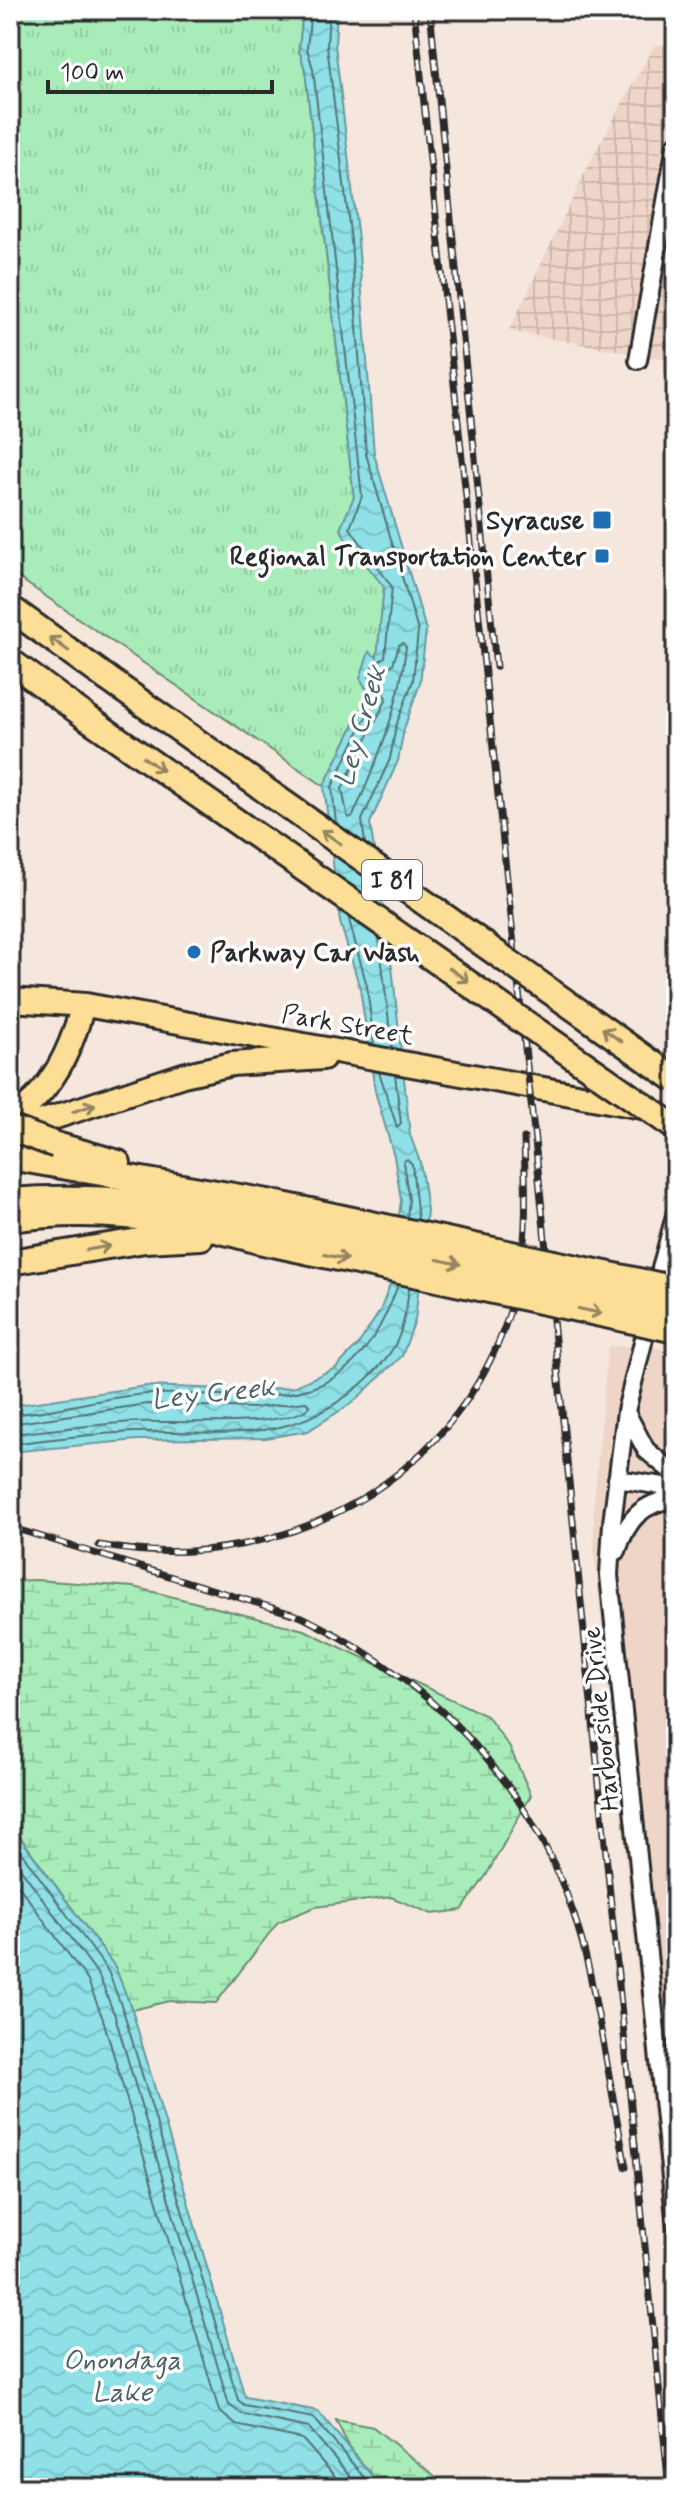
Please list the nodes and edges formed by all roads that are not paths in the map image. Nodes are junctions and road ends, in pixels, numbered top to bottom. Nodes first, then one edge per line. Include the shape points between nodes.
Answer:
1 (676, 145) edge
2 (638, 360) dead end
3 (10, 608) edge
4 (10, 661) edge
5 (10, 989) edge
6 (10, 1000) edge
7 (83, 1005) junction
8 (360, 1055) junction
9 (676, 1080) edge
10 (676, 1114) edge
11 (10, 1120) edge
12 (676, 1128) edge
13 (10, 1130) edge
14 (57, 1155) junction
15 (10, 1157) edge
16 (10, 1201) edge
17 (676, 1212) edge
18 (10, 1219) edge
19 (264, 1221) junction
20 (15, 1261) edge
21 (676, 1289) edge
22 (676, 1309) edge
23 (676, 1330) edge
24 (626, 1411) junction
25 (676, 1475) edge
26 (617, 1479) junction
27 (676, 1488) edge
28 (676, 1498) edge
29 (609, 1575) junction
30 (676, 2226) edge

1 - 2 street
9 -> 3 highway, I 81, bridge
4 -> 12 highway, I 81, bridge
5 - 7 street, Park Street
6 - 7 main road
7 - 8 main road, Park Street
7 - 11 main road via 56,1075
8 - 10 main road, Park Street
13 -> 8 main road via 221,1066
13 - 14 highway, bridge
14 - 15 highway
14 - 19 highway via 213,1191
16 - 19 highway via 61,1197 157,1202
17 - 24 street, Harborside Drive
18 - 19 highway via 102,1214 216,1229
20 -> 19 highway
19 - 21 highway, bridge
19 -> 22 highway, bridge
19 -> 23 highway, bridge
24 - 25 street via 646,1450
24 - 26 street, Harborside Drive
26 - 27 street
26 - 29 street, Harborside Drive
28 - 29 street via 637,1512 623,1532
29 - 30 street, Harborside Drive

